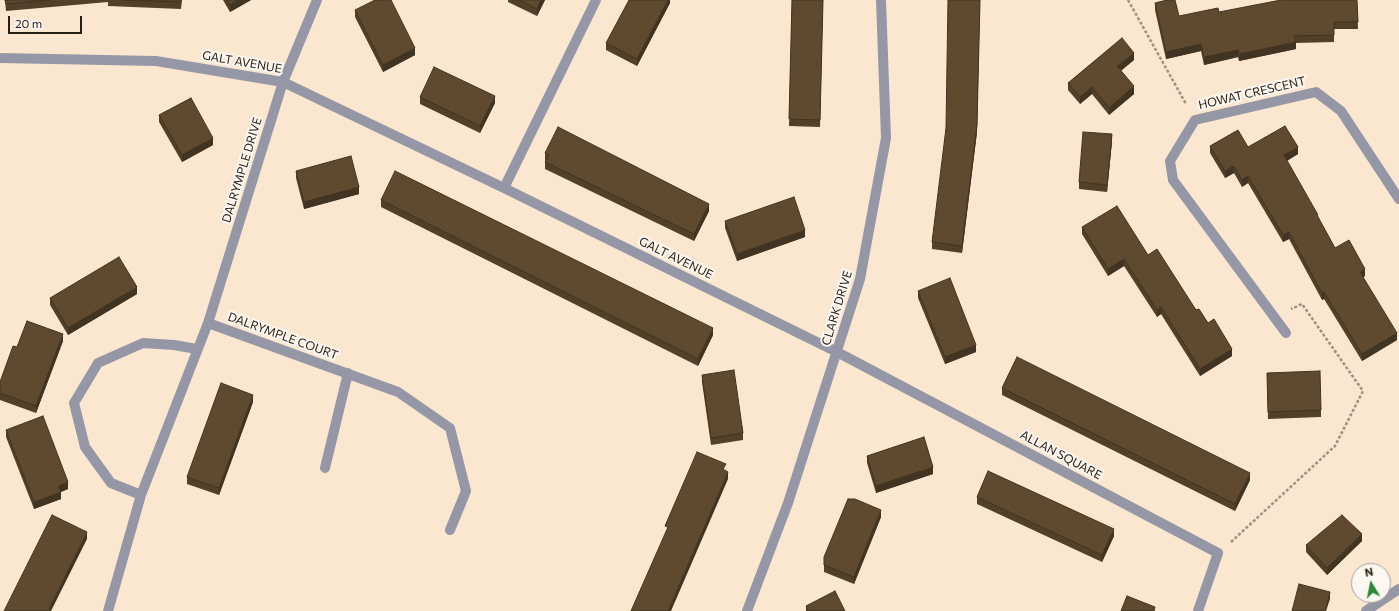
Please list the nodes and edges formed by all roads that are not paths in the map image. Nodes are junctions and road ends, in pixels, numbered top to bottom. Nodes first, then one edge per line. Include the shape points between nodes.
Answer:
1 (318, 0) edge
2 (596, 0) edge
3 (881, 0) edge
4 (0, 58) edge
5 (283, 82) junction
6 (504, 188) junction
7 (1399, 199) edge
8 (208, 323) junction
9 (1286, 333) dead end
10 (197, 349) junction
11 (837, 352) junction
12 (348, 373) junction
13 (325, 468) dead end
14 (141, 495) junction
15 (450, 530) dead end
16 (1399, 589) edge
17 (109, 611) edge
18 (747, 611) edge
19 (1198, 611) edge
20 (1366, 611) edge

1 - 5 street, DALRYMPLE DRIVE
2 - 6 street
3 - 11 street, CLARK DRIVE via 886,138 860,279
4 - 5 street, GALT AVENUE via 156,61
5 - 6 street, GALT AVENUE
5 - 8 street, DALRYMPLE DRIVE
6 - 11 street, GALT AVENUE
7 - 9 street, HOWAT CRESCENT via 1341,111 1316,92 1195,120 1170,161 1173,180
8 - 10 street, DALRYMPLE DRIVE
8 - 12 street, DALRYMPLE COURT
10 - 14 street, DALRYMPLE DRIVE
10 - 14 street via 143,343 98,363 74,403 85,447 111,483
11 - 18 street, CLARK DRIVE via 788,503
11 - 19 street, ALLAN SQUARE via 1218,553
12 - 13 street, DALRYMPLE COURT
12 - 15 street, DALRYMPLE COURT via 398,392 450,428 466,491
14 - 17 street, DALRYMPLE DRIVE
16 - 20 street

